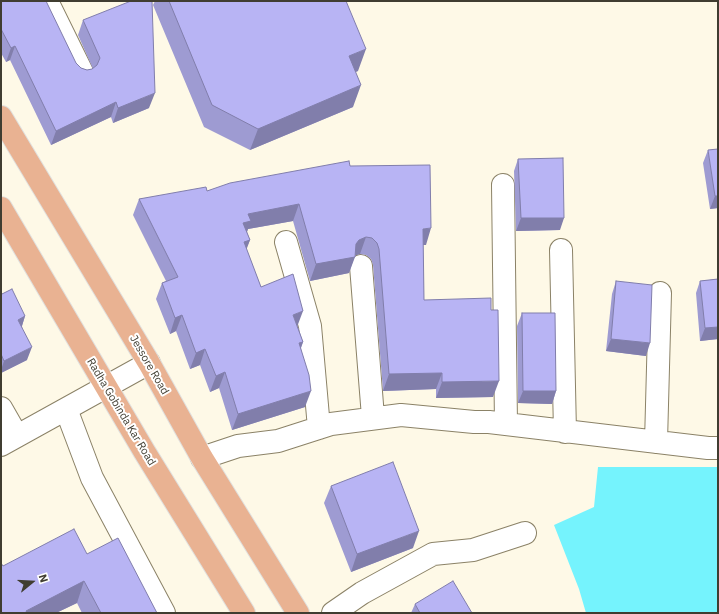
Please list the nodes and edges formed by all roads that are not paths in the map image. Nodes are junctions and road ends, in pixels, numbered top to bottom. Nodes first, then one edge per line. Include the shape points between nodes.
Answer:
1 (47, 1) edge
2 (82, 72) edge
3 (1, 117) edge
4 (503, 185) dead end
5 (1, 208) edge
6 (286, 242) dead end
7 (561, 250) dead end
8 (361, 266) dead end
9 (660, 293) dead end
10 (149, 363) junction
11 (106, 386) junction
12 (1, 408) edge
13 (66, 409) junction
14 (373, 417) junction
15 (506, 424) junction
16 (319, 428) junction
17 (566, 432) junction
18 (9, 440) edge
19 (656, 442) junction
20 (718, 448) edge
21 (202, 458) junction
22 (525, 533) dead end
23 (164, 613) edge
24 (244, 613) edge
25 (298, 613) edge
26 (333, 613) edge

1 - 2 street
3 - 10 main road, Jessore Road
4 - 15 street
5 - 11 main road, Radha Gobinda Kar Road
6 - 16 street via 310,326
7 - 17 street
8 - 14 street
9 - 19 street
10 - 11 street
10 - 21 main road, Jessore Road
11 - 13 street
11 - 24 main road, Radha Gobinda Kar Road
12 - 18 street
13 - 18 street
13 - 23 street via 92,478
14 - 15 street via 401,415
14 - 16 street
15 - 17 street
16 - 21 street via 278,441 238,446
17 - 19 street
19 - 20 street
21 - 25 main road, Jessore Road
22 - 26 street via 473,550 433,554 362,593

